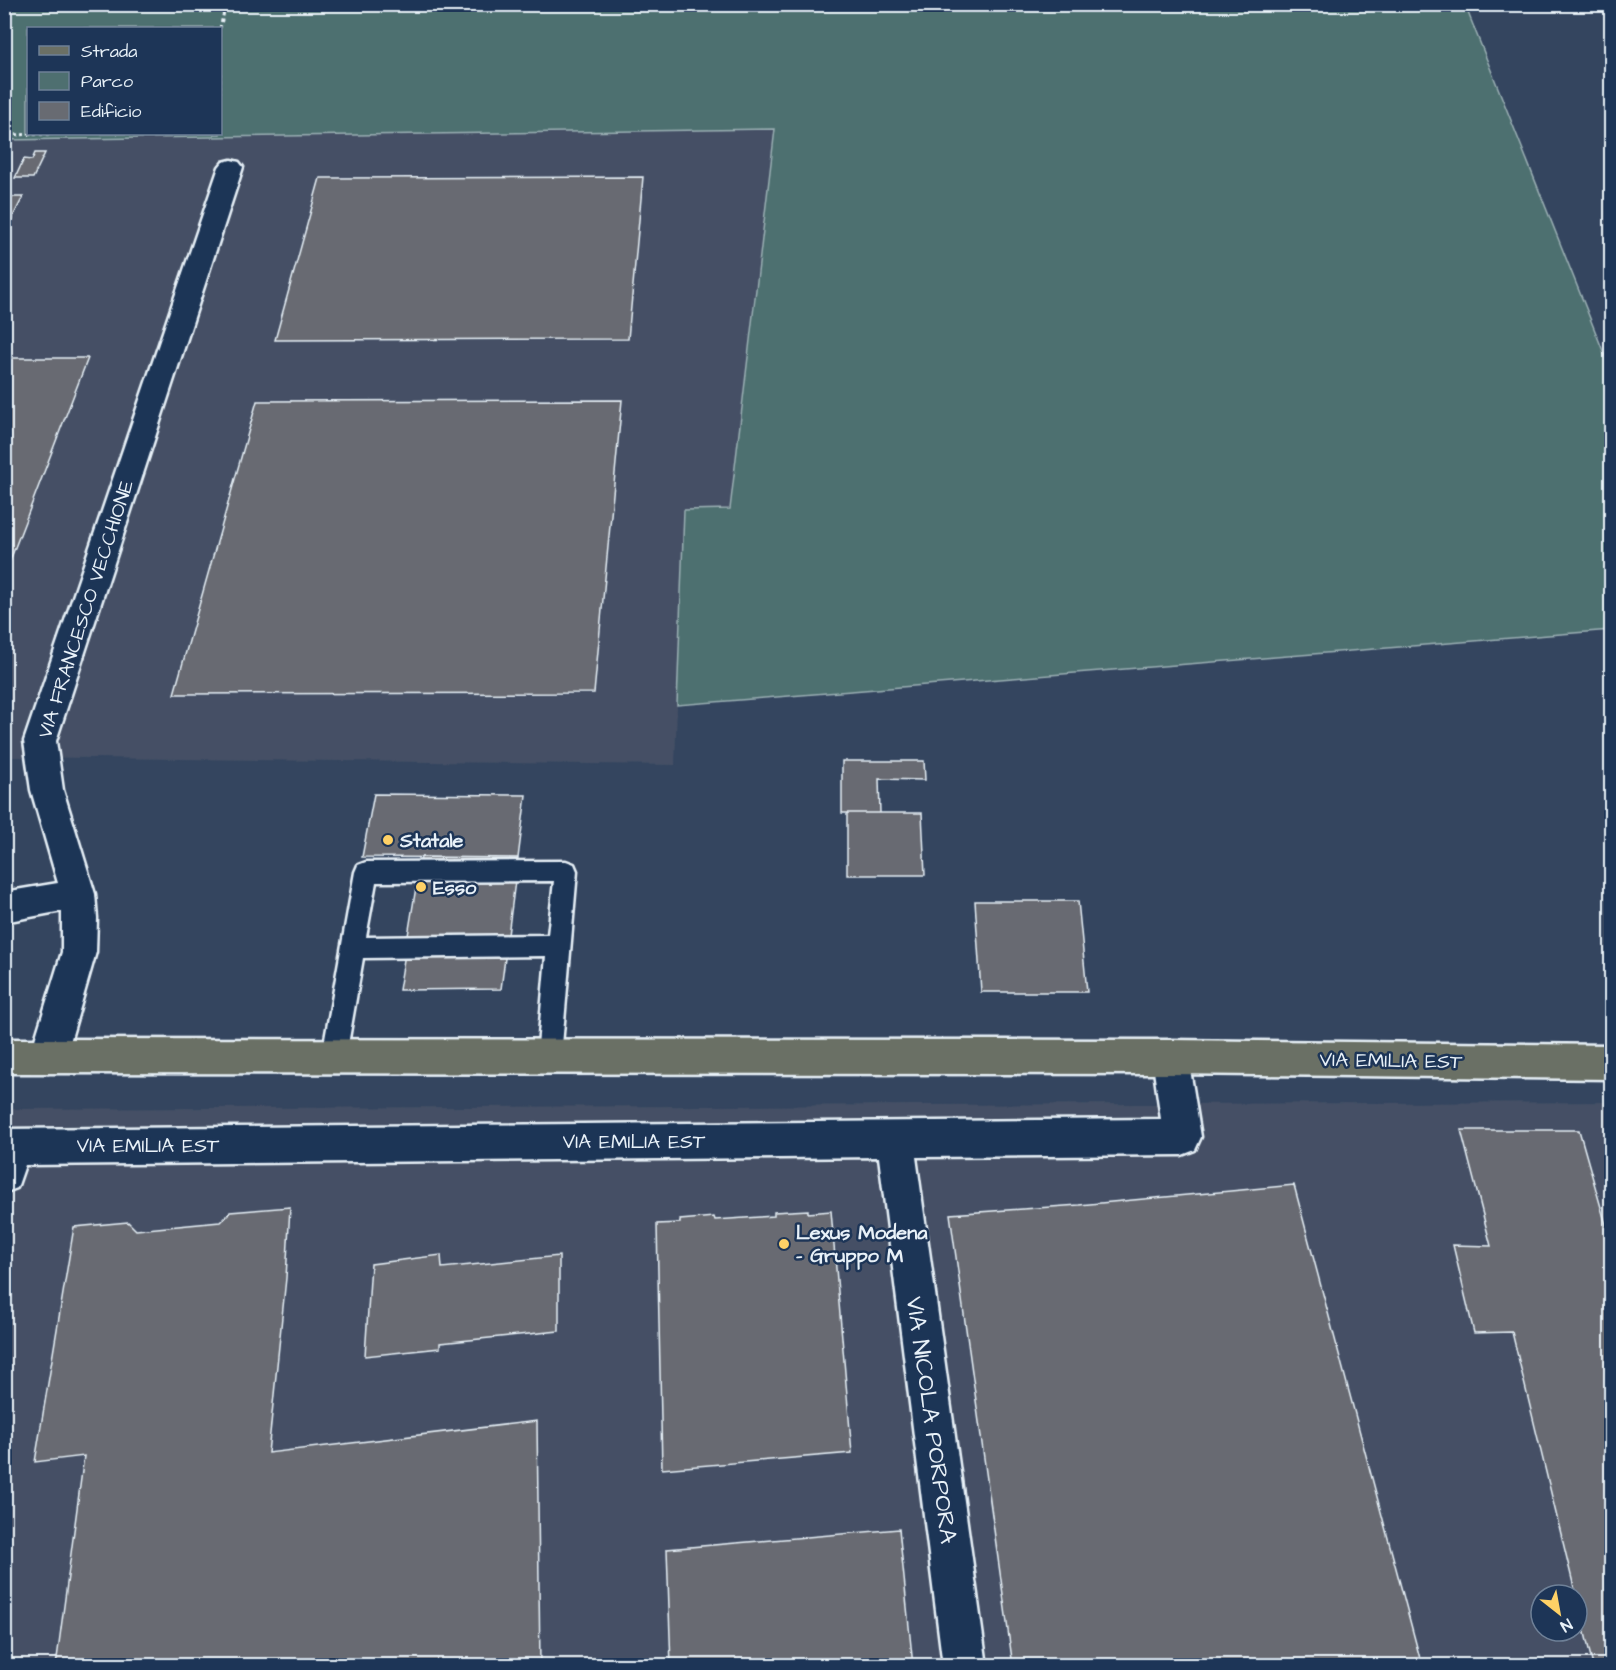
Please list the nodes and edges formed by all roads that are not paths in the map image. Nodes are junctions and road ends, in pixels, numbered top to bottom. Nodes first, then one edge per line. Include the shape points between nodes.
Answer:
1 (231, 167) dead end
2 (78, 894) junction
3 (4, 907) edge
4 (559, 945) junction
5 (353, 948) junction
6 (4, 1056) edge
7 (48, 1056) junction
8 (334, 1056) junction
9 (549, 1057) junction
10 (1170, 1057) junction
11 (1611, 1062) edge
12 (895, 1139) junction
13 (6, 1156) edge
14 (965, 1665) edge

1 - 2 street, VIA FRANCESCO VECCHIONE via 40,741 47,790
2 - 3 street
2 - 7 street, VIA FRANCESCO VECCHIONE via 79,952
4 - 5 lane
4 - 5 lane via 566,871 366,872
4 - 9 lane
5 - 8 lane
6 - 7 main road, VIA EMILIA EST
7 - 8 main road, VIA EMILIA EST
8 - 9 main road, VIA EMILIA EST
9 - 10 main road, VIA EMILIA EST
10 - 11 main road, VIA EMILIA EST
10 - 12 street, VIA EMILIA EST via 1182,1137
12 - 13 street, VIA EMILIA EST
12 - 14 street, VIA NICOLA PORPORA

